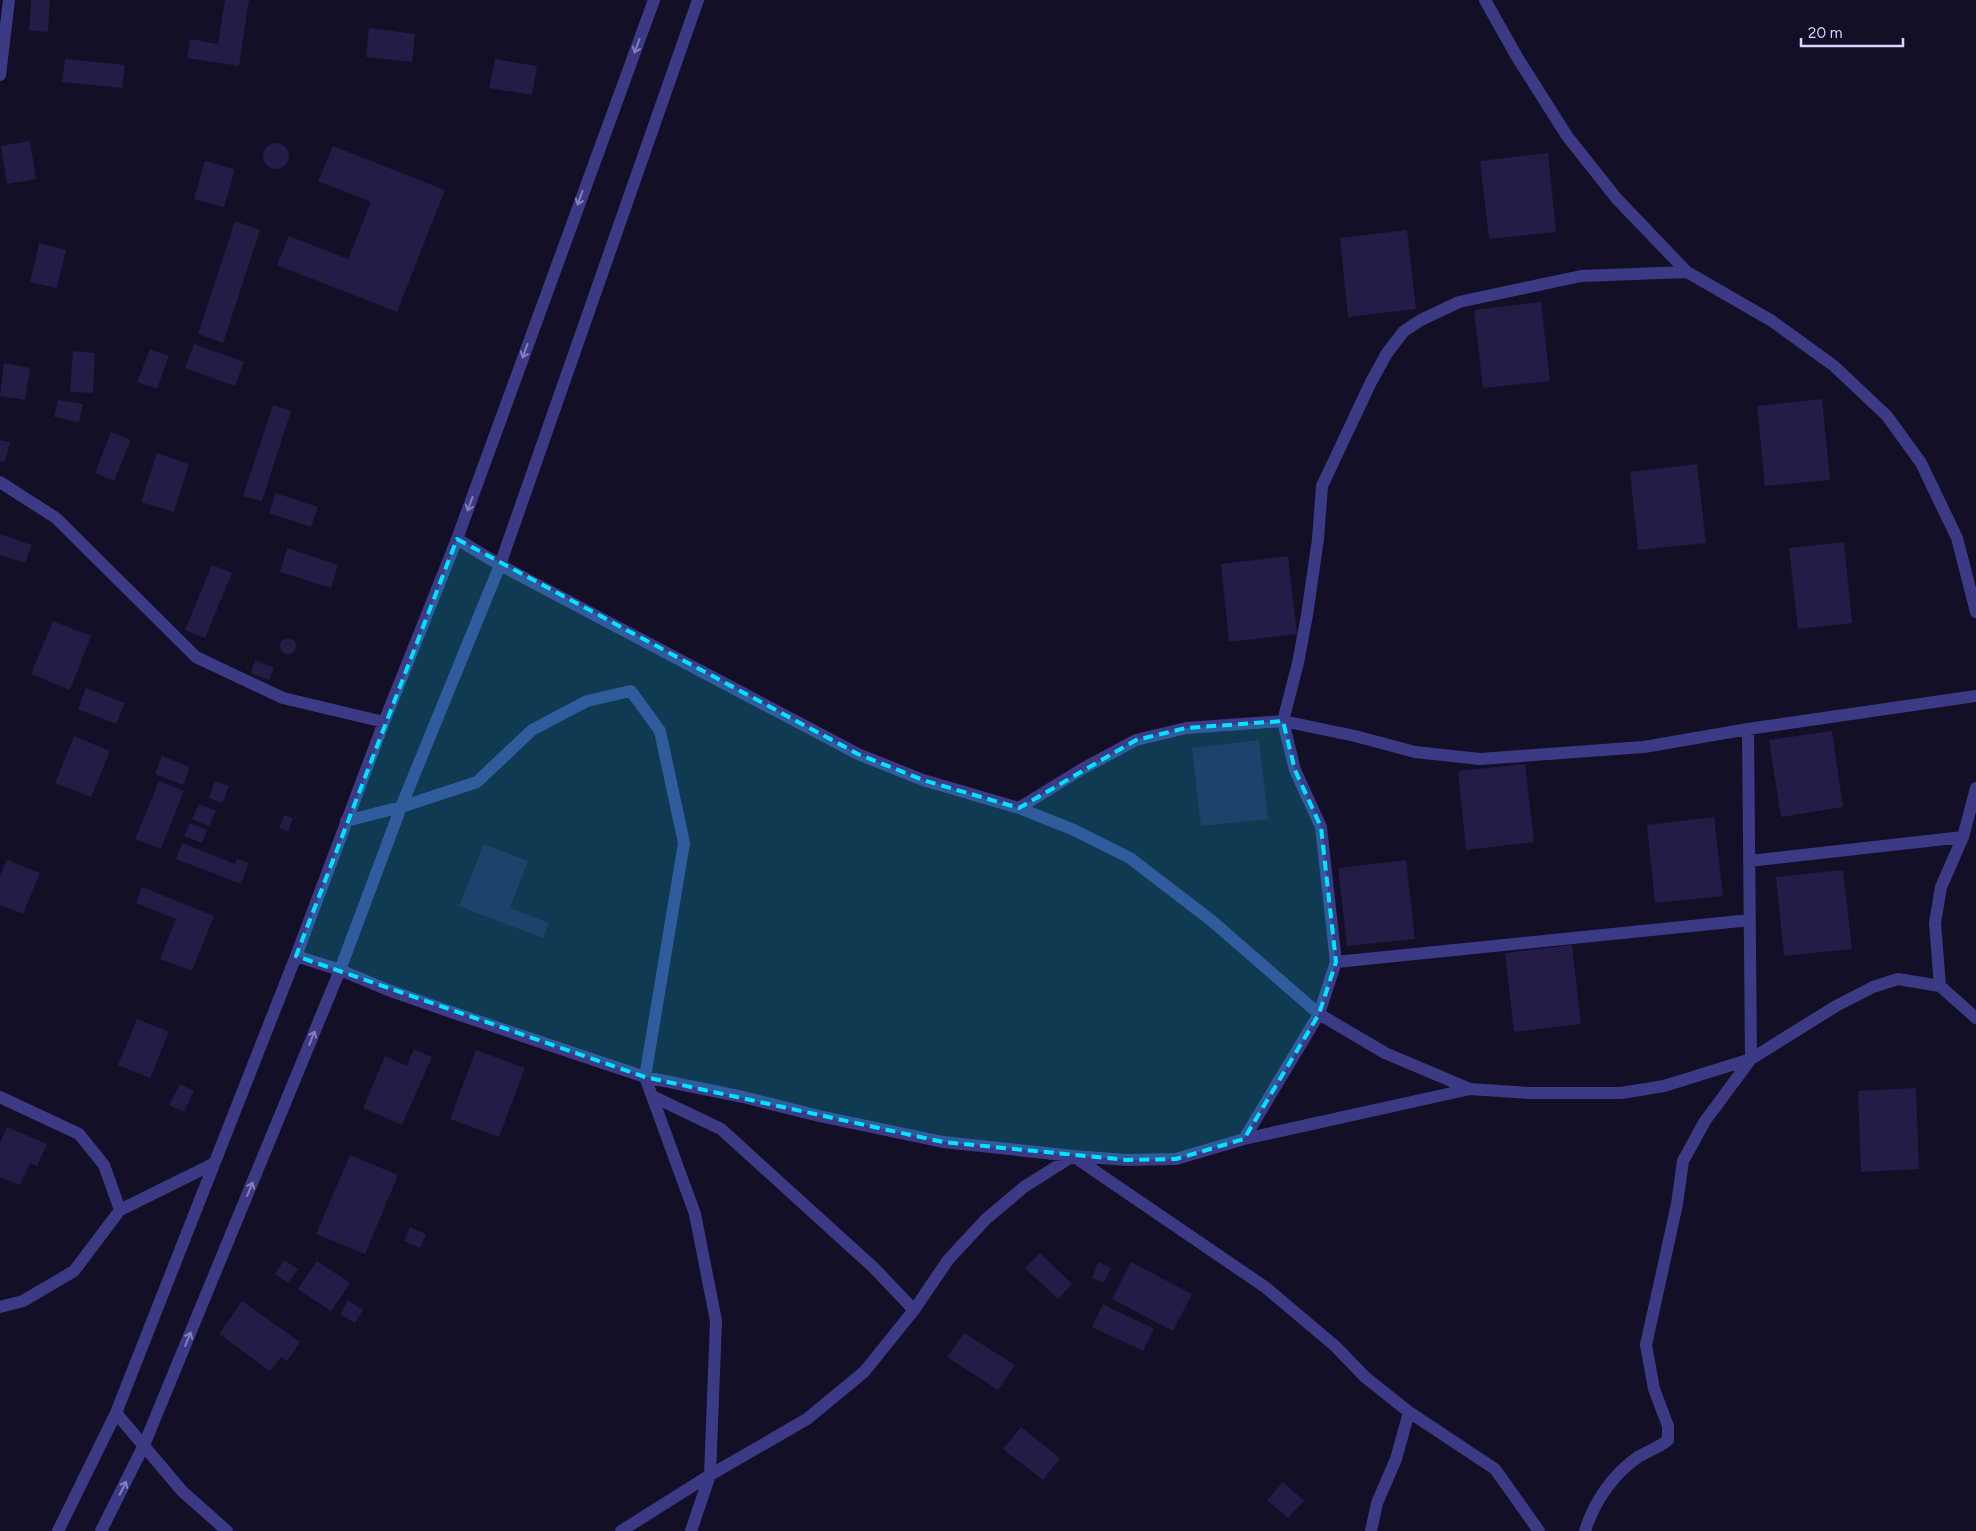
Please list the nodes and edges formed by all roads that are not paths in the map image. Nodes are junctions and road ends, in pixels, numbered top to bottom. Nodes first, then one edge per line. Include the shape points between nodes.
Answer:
1 (9, 0) edge
2 (654, 0) edge
3 (698, 0) edge
4 (1485, 0) edge
5 (0, 75) edge
6 (1687, 272) junction
7 (0, 482) edge
8 (457, 539) junction
9 (500, 565) junction
10 (1976, 612) edge
11 (1976, 696) edge
12 (1283, 720) junction
13 (384, 722) junction
14 (1748, 728) junction
15 (1976, 788) edge
16 (401, 807) junction
17 (1019, 808) junction
18 (346, 821) junction
19 (1963, 837) junction
20 (1749, 861) junction
21 (1750, 920) junction
22 (296, 956) junction
23 (1336, 962) junction
24 (340, 970) junction
25 (1940, 986) junction
26 (1319, 1014) junction
27 (1976, 1018) edge
28 (1751, 1059) junction
29 (645, 1078) junction
30 (1470, 1089) junction
31 (0, 1096) edge
32 (654, 1097) junction
33 (1244, 1139) junction
34 (1073, 1156) junction
35 (213, 1164) junction
36 (120, 1210) junction
37 (0, 1306) edge
38 (914, 1310) junction
39 (1409, 1412) junction
40 (116, 1413) junction
41 (144, 1445) junction
42 (710, 1475) junction
43 (58, 1531) edge
44 (100, 1531) edge
45 (227, 1531) edge
46 (621, 1531) edge
47 (691, 1531) edge
48 (1371, 1531) edge
49 (1539, 1531) edge
50 (1585, 1531) edge

1 - 5 street
2 -> 8 street
3 - 9 street
4 - 6 street via 1567,136 1617,199
6 - 10 street via 1772,320 1834,366 1887,416 1921,463 1957,538
6 - 12 street via 1580,276 1459,302 1404,331 1383,360 1322,486 1307,615
7 - 13 street via 56,518 196,658 283,698
8 - 9 street
8 - 13 street
9 - 16 street
9 - 17 street via 858,754 923,780
11 - 14 street
12 - 14 street via 1415,752 1480,759 1644,747
12 - 17 street via 1186,728 1136,740
12 - 23 street via 1295,770 1321,828
13 - 18 street
14 - 20 street
15 - 19 street
16 - 18 street
16 - 24 street
16 - 29 street via 477,782 532,730 587,701 631,691 660,731 684,843
17 - 26 street via 1074,830 1130,858 1212,921
18 - 22 street
19 - 20 street
19 - 25 street via 1941,887 1935,923
20 - 21 street
21 - 23 street
21 - 28 street
22 - 24 street
22 - 35 street
23 - 26 street
24 - 29 street via 407,997
41 -> 24 street
25 - 27 street
25 - 28 street via 1898,979 1873,986
26 - 30 street via 1385,1053
26 - 33 street
28 - 30 street via 1664,1086 1621,1093
28 - 50 street via 1705,1121 1683,1161 1677,1204 1646,1345 1654,1389 1668,1426 1668,1440 1641,1455 1615,1478 1590,1515
29 - 32 street
29 - 34 street via 743,1096 819,1116 944,1142
30 - 33 street
31 - 36 street via 79,1134 104,1165
32 - 38 street via 721,1129 874,1268
32 - 42 street via 695,1214 716,1321
33 - 34 street via 1176,1159
34 - 38 street via 1024,1187 986,1219 948,1260
34 - 39 street via 1265,1287
35 - 36 street
35 - 40 street
36 - 37 street via 74,1271 23,1301
38 - 42 street via 864,1372 807,1419
39 - 48 street via 1396,1459 1377,1503
39 - 49 street via 1495,1469
40 - 41 street
40 - 43 street
44 -> 41 street
41 - 45 street via 182,1491
42 - 46 street
42 - 47 street

